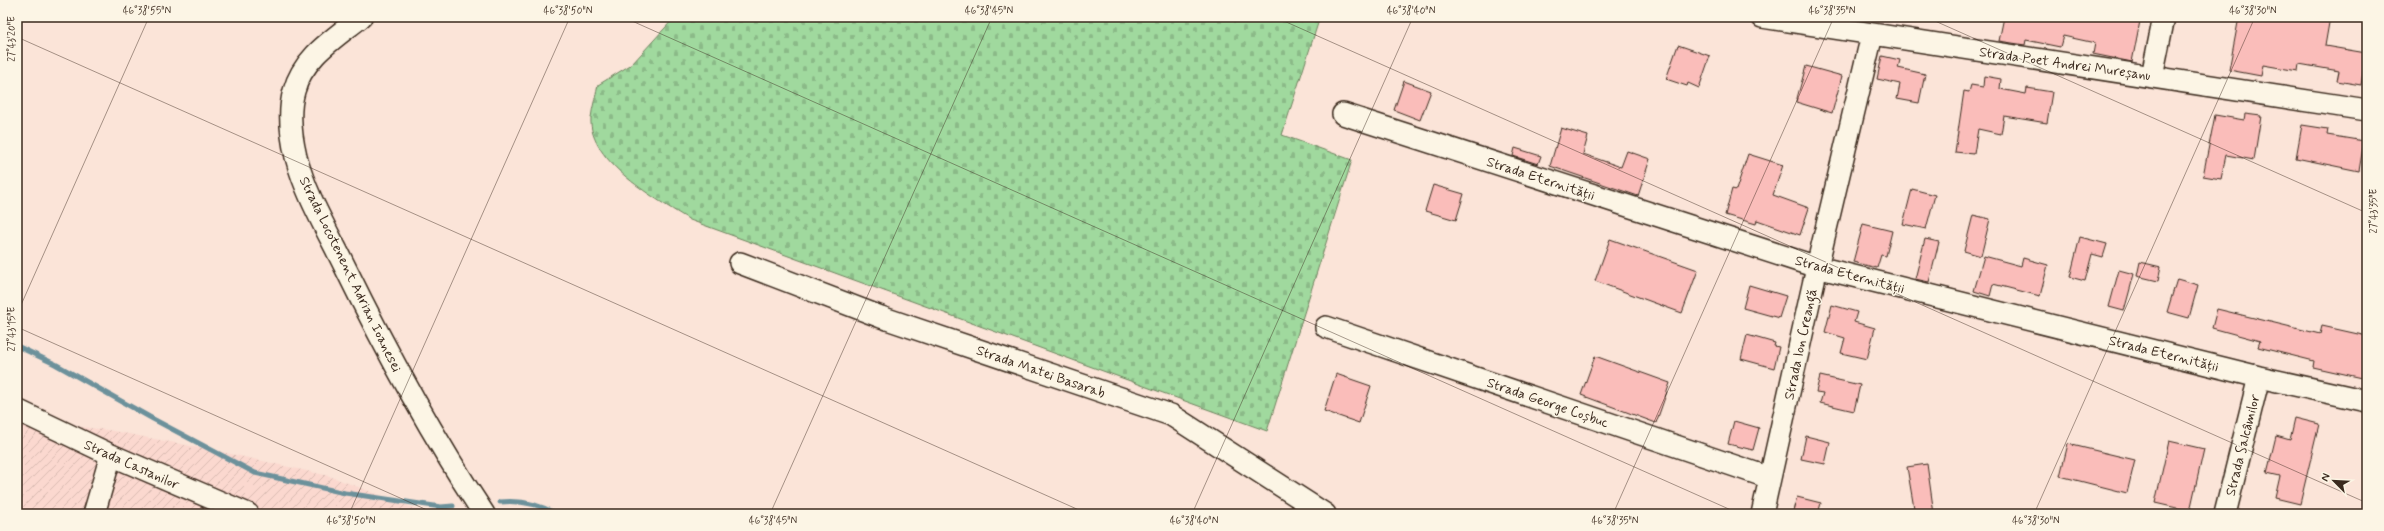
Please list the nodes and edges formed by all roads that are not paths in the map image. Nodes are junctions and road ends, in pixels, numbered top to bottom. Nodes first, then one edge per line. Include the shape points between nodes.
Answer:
1 (361, 17) edge
2 (1762, 17) edge
3 (2164, 17) edge
4 (1872, 35) junction
5 (2152, 76) junction
6 (2367, 110) edge
7 (1343, 114) dead end
8 (740, 263) dead end
9 (1816, 266) junction
10 (1326, 327) dead end
11 (2259, 377) junction
12 (2367, 401) edge
13 (17, 410) edge
14 (111, 456) junction
15 (1770, 478) junction
16 (94, 514) edge
17 (248, 514) edge
18 (484, 514) edge
19 (1325, 514) edge
20 (1762, 514) edge
21 (2225, 514) edge

1 - 18 street, Strada Locotenent Adrian Ioanesei via 322,47 300,76 291,108 296,158 312,198 387,353 452,466
2 - 4 street, Strada Poet Andrei Mureșanu
3 - 5 street
4 - 5 street, Strada Poet Andrei Mureșanu
4 - 9 street, Strada Ion Creangă
5 - 6 street, Strada Poet Andrei Mureșanu
7 - 9 street, Strada Eternității
8 - 19 street, Strada Matei Basarab via 882,317 1171,415
9 - 11 street, Strada Eternității
9 - 15 street, Strada Ion Creangă
10 - 15 street, Strada George Coșbuc
11 - 12 street, Strada Eternității
11 - 21 street, Strada Salcâmilor
13 - 14 street, Strada Castanilor
14 - 16 street
14 - 17 street, Strada Castanilor
15 - 20 street, Strada Ion Creangă

